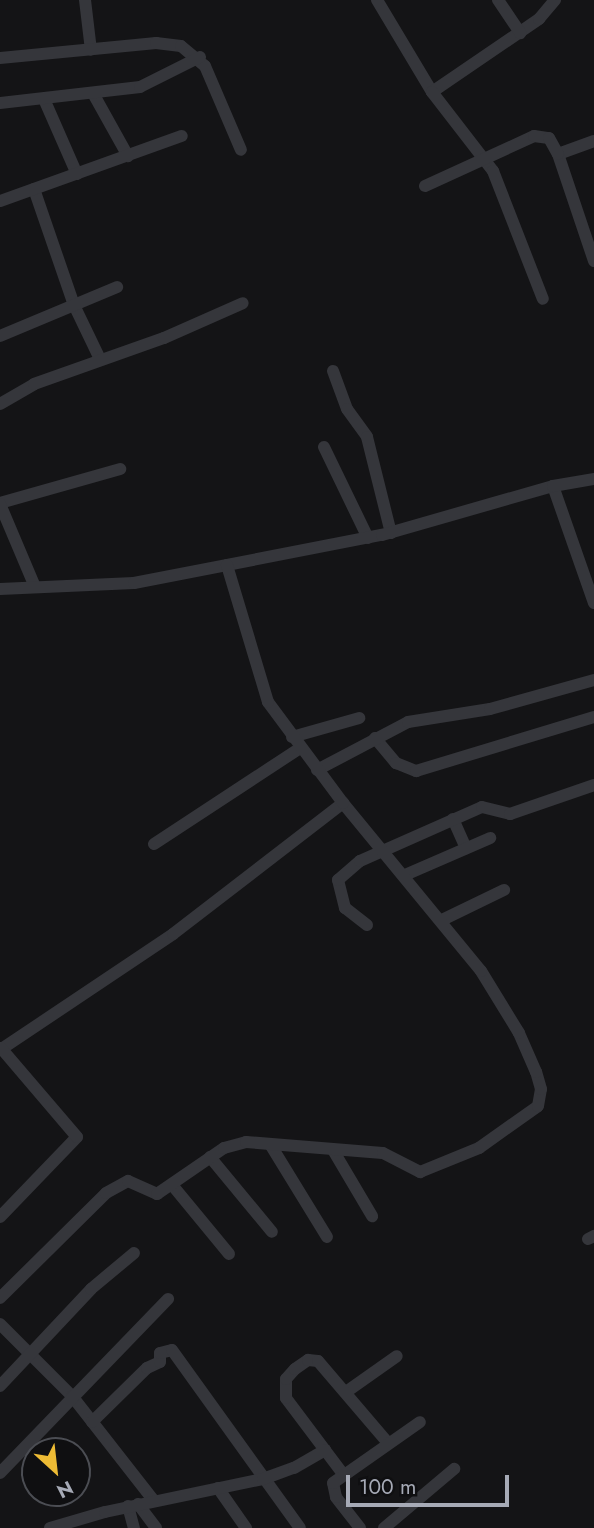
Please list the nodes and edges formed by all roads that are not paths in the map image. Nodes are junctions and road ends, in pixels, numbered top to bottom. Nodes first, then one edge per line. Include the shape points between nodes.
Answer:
1 (85, 0) edge
2 (377, 0) edge
3 (498, 0) edge
4 (555, 0) edge
5 (520, 33) junction
6 (91, 50) junction
7 (200, 57) junction
8 (0, 58) edge
9 (432, 92) junction
10 (94, 95) junction
11 (44, 99) junction
12 (0, 103) edge
13 (182, 136) dead end
14 (594, 141) edge
15 (241, 150) dead end
16 (558, 154) junction
17 (128, 156) junction
18 (487, 161) junction
19 (77, 174) junction
20 (425, 186) dead end
21 (34, 189) junction
22 (0, 201) edge
23 (594, 261) edge
24 (117, 287) dead end
25 (544, 299) dead end
26 (243, 303) dead end
27 (74, 305) junction
28 (0, 335) edge
29 (100, 359) junction
30 (333, 370) dead end
31 (0, 404) edge
32 (324, 447) dead end
33 (120, 469) dead end
34 (594, 479) edge
35 (553, 486) junction
36 (0, 504) edge
37 (391, 533) junction
38 (368, 538) junction
39 (226, 565) junction
40 (34, 587) junction
41 (0, 589) edge
42 (594, 603) edge
43 (594, 680) edge
44 (594, 717) edge
45 (359, 718) dead end
46 (375, 738) junction
47 (296, 742) junction
48 (317, 770) junction
49 (594, 785) edge
50 (344, 803) junction
51 (453, 818) junction
52 (490, 838) dead end
53 (153, 844) dead end
54 (382, 847) junction
55 (466, 848) junction
56 (405, 875) junction
57 (504, 890) dead end
58 (442, 920) junction
59 (367, 925) dead end
60 (1, 1049) edge
61 (270, 1144) junction
62 (333, 1150) junction
63 (210, 1157) junction
64 (173, 1186) junction
65 (372, 1216) dead end
66 (0, 1217) edge
67 (272, 1233) dead end
68 (327, 1237) dead end
69 (134, 1253) dead end
70 (229, 1254) dead end
71 (0, 1298) edge
72 (168, 1299) dead end
73 (0, 1324) edge
74 (30, 1353) junction
75 (397, 1356) dead end
76 (0, 1386) edge
77 (346, 1392) junction
78 (72, 1396) junction
79 (92, 1422) junction
80 (420, 1422) dead end
81 (388, 1443) junction
82 (325, 1450) junction
83 (454, 1469) dead end
84 (0, 1473) edge
85 (343, 1474) junction
86 (263, 1479) junction
87 (218, 1488) junction
88 (154, 1501) junction
89 (133, 1505) junction
90 (50, 1528) edge
91 (134, 1528) edge
92 (156, 1528) edge
93 (246, 1528) edge
94 (300, 1528) edge
95 (360, 1528) edge
96 (384, 1528) edge

1 - 6 street
2 - 9 street
3 - 5 street
4 - 5 street
5 - 9 street
6 - 7 street via 156,43 181,46
6 - 8 street
7 - 10 street via 139,87
7 - 15 street
9 - 18 street
10 - 11 street
10 - 17 street
11 - 12 street
11 - 19 street
13 - 17 street
14 - 16 street
16 - 18 street via 549,138 540,135
16 - 23 street
17 - 19 street
18 - 20 street
18 - 25 street
19 - 21 street
21 - 22 street
21 - 27 street
24 - 27 street
26 - 29 street via 164,338
27 - 28 street
27 - 29 street
29 - 31 street via 34,384
30 - 37 street via 347,409 367,437
32 - 38 street
33 - 36 street
34 - 35 street
35 - 37 street
35 - 42 street
36 - 40 street
37 - 38 street
38 - 39 street
39 - 40 street via 134,583
39 - 47 street via 268,702
40 - 41 street
43 - 46 street via 408,722
44 - 46 street via 433,769 404,768
45 - 47 street
46 - 48 street
47 - 48 street
47 - 53 street
48 - 50 street
49 - 51 street via 510,814 482,807
50 - 54 street
50 - 60 street via 173,934
51 - 54 street
51 - 55 street
52 - 55 street
54 - 56 street
54 - 59 street via 338,880 345,908
55 - 56 street
56 - 58 street
57 - 58 street
58 - 62 street via 481,971 519,1034 541,1089 538,1106 479,1149 419,1172 383,1153
60 - 66 street via 77,1137
61 - 62 street
61 - 63 street via 234,1143
61 - 68 street
62 - 65 street
63 - 64 street
63 - 67 street
64 - 70 street
64 - 71 street via 157,1194 128,1181 117,1185
69 - 74 street via 91,1289
72 - 78 street
73 - 74 street
74 - 76 street
74 - 78 street
75 - 77 street
77 - 81 street
77 - 82 street via 318,1361 308,1360 286,1379 286,1398
78 - 79 street
78 - 84 street
79 - 86 street via 147,1368 160,1362 160,1353 172,1350
79 - 88 street
80 - 81 street
81 - 85 street
82 - 85 street
82 - 86 street
83 - 96 street
85 - 95 street via 333,1489
86 - 87 street
86 - 94 street
87 - 88 street
87 - 93 street
88 - 89 street
89 - 90 street
89 - 91 street
89 - 92 street

